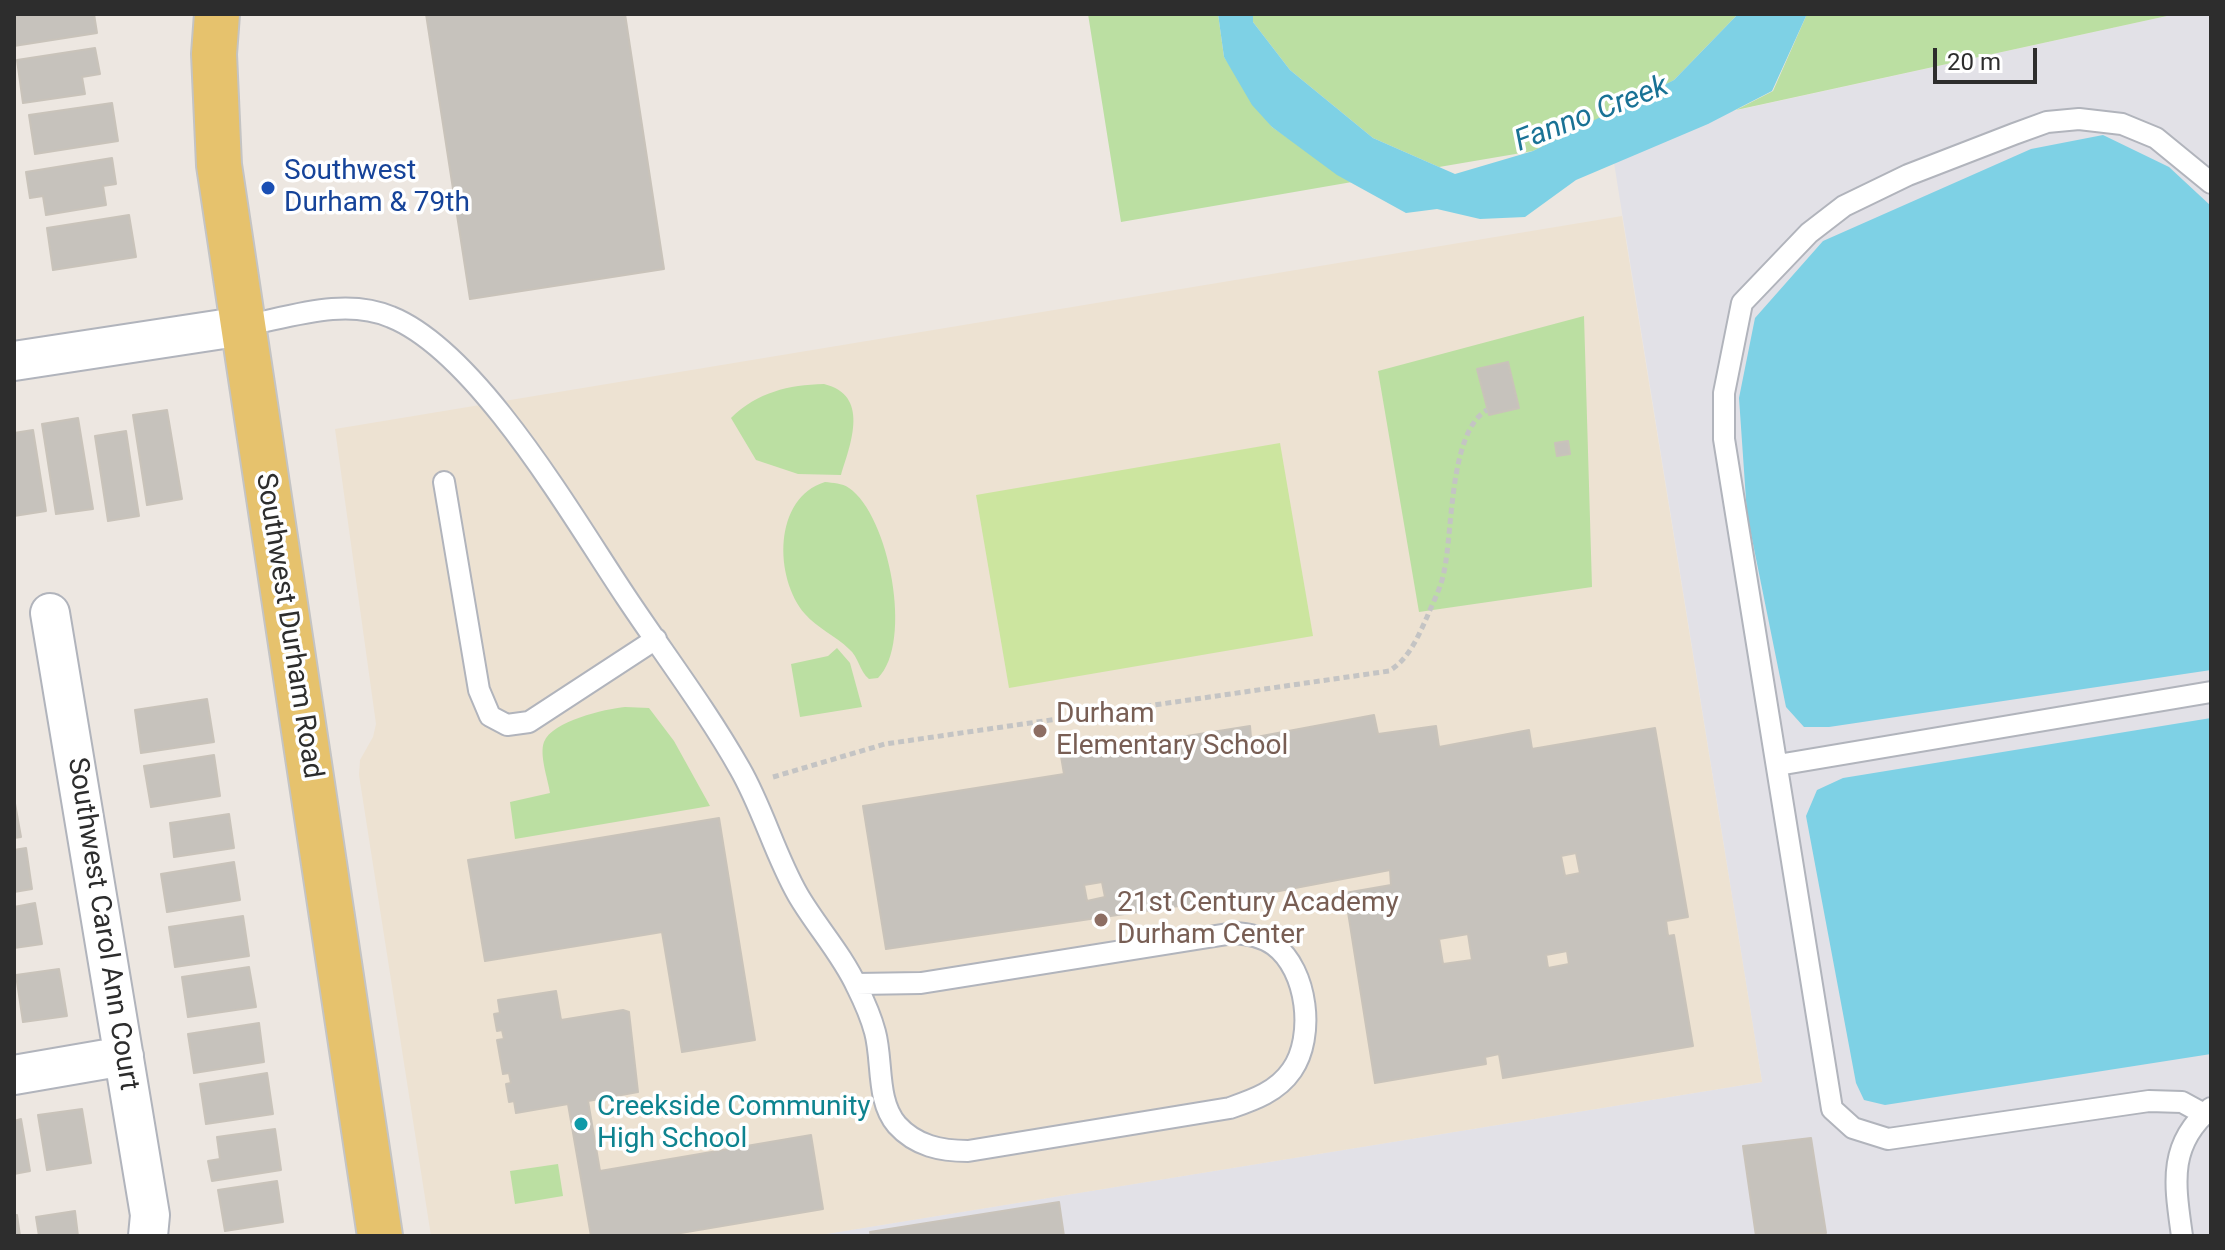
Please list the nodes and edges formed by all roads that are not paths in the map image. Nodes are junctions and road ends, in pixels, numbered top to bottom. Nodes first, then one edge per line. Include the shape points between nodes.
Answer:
1 (217, 14) edge
2 (2211, 183) edge
3 (243, 326) junction
4 (14, 361) edge
5 (444, 482) dead end
6 (50, 613) dead end
7 (656, 639) junction
8 (2211, 692) edge
9 (1778, 765) junction
10 (856, 984) junction
11 (124, 1056) junction
12 (14, 1075) edge
13 (2208, 1111) edge
14 (148, 1236) edge
15 (380, 1236) edge
16 (2182, 1236) edge

1 - 3 main road, Southwest Durham Road via 219,165
2 - 9 lane via 2156,138 2122,124 2047,122 1908,175 1844,206 1789,252 1742,303 1724,393 1724,439
3 - 4 street
3 - 7 lane via 331,309 364,310 391,316 431,339 461,367 528,451
3 - 15 main road, Southwest Durham Road
5 - 7 lane via 479,690 490,716 507,725 529,722
6 - 11 street, Southwest Carol Ann Court
7 - 10 lane via 706,711 748,785 797,894
8 - 9 lane
9 - 13 lane via 1826,1082 1832,1109 1853,1128 1888,1139 2149,1101 2182,1102
10 - 10 lane via 875,1030 890,1114 915,1139 947,1151 1100,1130 1251,1101 1267,1094 1292,1070 1301,1052 1305,1004 1292,966 1276,945 1254,935 1214,934 921,983
11 - 12 street
11 - 14 street, Southwest Carol Ann Court via 150,1215
13 - 16 lane via 2182,1142 2175,1181

